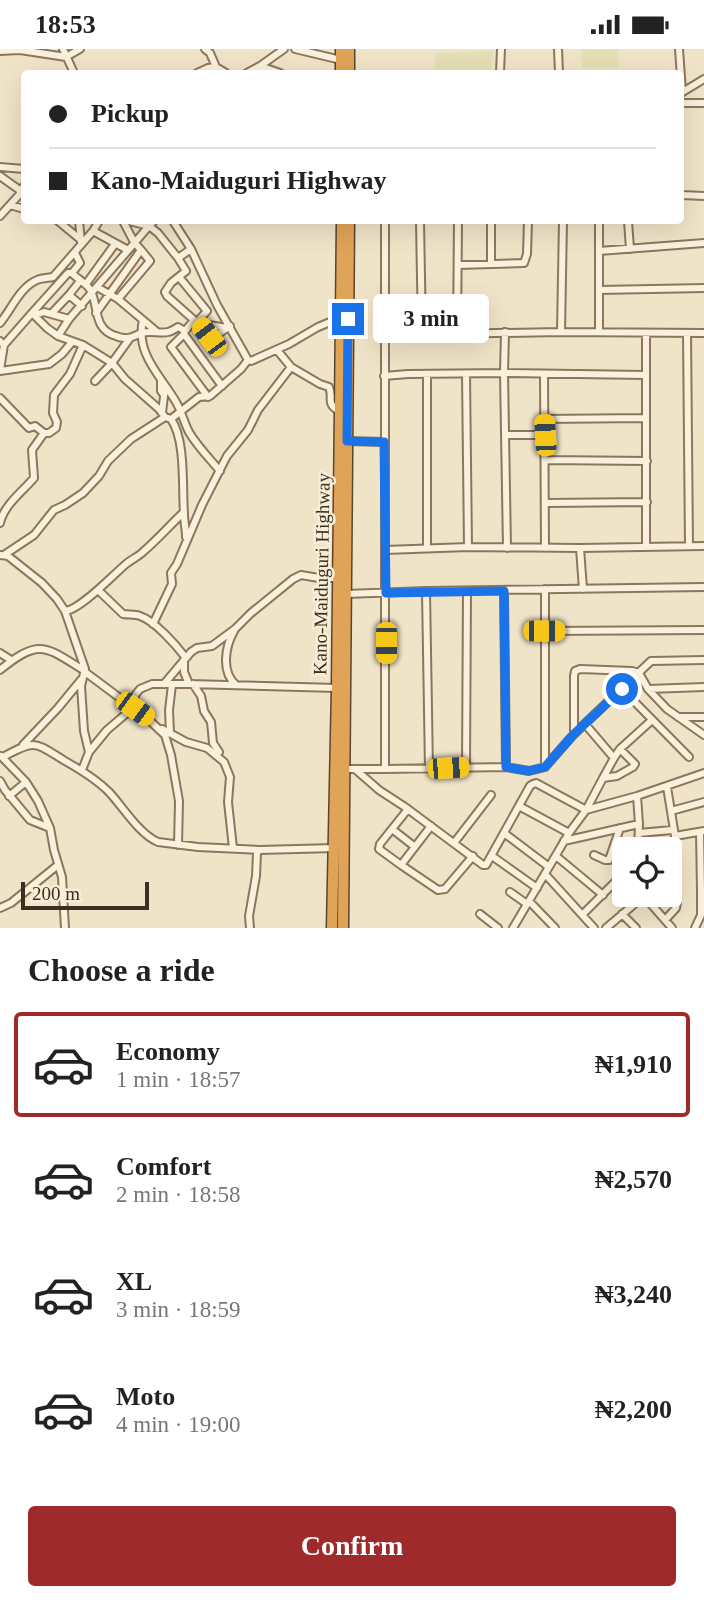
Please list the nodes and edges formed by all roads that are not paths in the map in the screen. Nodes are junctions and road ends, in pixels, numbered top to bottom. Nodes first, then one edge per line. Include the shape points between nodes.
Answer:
1 (20, 49) edge
2 (63, 49) edge
3 (80, 49) edge
4 (205, 49) edge
5 (284, 49) edge
6 (295, 49) edge
7 (349, 49) edge
8 (501, 49) edge
9 (558, 49) edge
10 (679, 49) edge
11 (0, 51) edge
12 (341, 54) edge
13 (66, 57) junction
14 (260, 66) junction
15 (216, 67) junction
16 (72, 70) edge
17 (204, 70) edge
18 (221, 70) edge
19 (253, 70) edge
20 (272, 70) edge
21 (349, 70) edge
22 (500, 70) edge
23 (559, 70) edge
24 (680, 70) edge
25 (704, 79) edge
26 (684, 92) edge
27 (684, 103) edge
28 (704, 103) edge
29 (0, 167) edge
30 (21, 169) edge
31 (0, 176) edge
32 (21, 187) edge
33 (21, 191) edge
34 (684, 195) edge
35 (704, 195) edge
36 (10, 205) junction
37 (21, 208) edge
38 (0, 215) edge
39 (61, 224) edge
40 (79, 224) edge
41 (97, 224) edge
42 (125, 224) edge
43 (150, 224) edge
44 (152, 224) edge
45 (175, 224) edge
46 (342, 224) edge
47 (349, 224) edge
48 (385, 224) edge
49 (420, 224) edge
50 (458, 224) edge
51 (491, 224) edge
52 (528, 224) edge
53 (562, 224) edge
54 (599, 224) edge
55 (628, 224) edge
56 (93, 231) junction
57 (81, 242) junction
58 (134, 242) junction
59 (704, 243) edge
60 (115, 244) junction
61 (191, 249) junction
62 (630, 249) junction
63 (141, 250) junction
64 (127, 251) junction
65 (599, 251) junction
66 (75, 253) junction
67 (178, 258) junction
68 (133, 260) junction
69 (491, 264) junction
70 (458, 265) junction
71 (72, 273) junction
72 (179, 277) junction
73 (83, 282) junction
74 (704, 288) edge
75 (95, 290) junction
76 (599, 290) junction
77 (110, 294) junction
78 (69, 295) junction
79 (118, 299) junction
80 (217, 305) junction
81 (82, 306) junction
82 (207, 311) junction
83 (52, 313) junction
84 (96, 313) junction
85 (34, 314) junction
86 (340, 318) junction
87 (69, 319) junction
88 (143, 320) junction
89 (196, 321) junction
90 (0, 323) edge
91 (228, 327) junction
92 (156, 331) junction
93 (185, 332) junction
94 (505, 332) junction
95 (561, 332) junction
96 (599, 332) junction
97 (141, 333) junction
98 (457, 333) junction
99 (646, 333) junction
100 (687, 333) junction
101 (704, 333) edge
102 (422, 334) junction
103 (384, 335) junction
104 (58, 336) junction
105 (130, 338) junction
106 (72, 342) junction
107 (2, 343) edge
108 (83, 345) junction
109 (277, 350) junction
110 (62, 354) junction
111 (77, 360) junction
112 (248, 360) junction
113 (112, 363) junction
114 (291, 367) junction
115 (0, 371) edge
116 (504, 373) junction
117 (427, 374) junction
118 (466, 374) junction
119 (544, 374) junction
120 (645, 375) junction
121 (384, 376) junction
122 (161, 380) junction
123 (95, 381) dead end
124 (222, 386) junction
125 (208, 397) junction
126 (0, 398) edge
127 (339, 411) junction
128 (180, 412) junction
129 (166, 416) junction
130 (645, 418) junction
131 (544, 419) junction
132 (44, 433) junction
133 (505, 435) junction
134 (545, 435) junction
135 (347, 441) junction
136 (384, 442) junction
137 (545, 460) junction
138 (647, 461) junction
139 (219, 471) junction
140 (647, 502) junction
141 (545, 503) junction
142 (184, 512) junction
143 (0, 518) edge
144 (186, 542) junction
145 (646, 546) junction
146 (689, 546) junction
147 (704, 546) edge
148 (468, 547) junction
149 (426, 548) junction
150 (507, 548) junction
151 (545, 548) junction
152 (580, 548) junction
153 (385, 550) junction
154 (2, 555) edge
155 (338, 578) junction
156 (704, 587) edge
157 (545, 589) junction
158 (583, 589) junction
159 (98, 590) junction
160 (426, 591) junction
161 (467, 591) junction
162 (504, 591) junction
163 (386, 593) junction
164 (345, 594) junction
165 (65, 611) junction
166 (153, 624) junction
167 (235, 629) junction
168 (704, 630) edge
169 (544, 631) junction
170 (0, 653) edge
171 (185, 659) junction
172 (11, 660) junction
173 (704, 660) edge
174 (0, 670) edge
175 (639, 673) junction
176 (84, 674) junction
177 (191, 684) junction
178 (162, 685) junction
179 (172, 685) junction
180 (237, 686) junction
181 (704, 687) edge
182 (337, 688) junction
183 (622, 689) junction
184 (648, 689) junction
185 (130, 706) junction
186 (677, 717) junction
187 (704, 717) edge
188 (652, 720) junction
189 (585, 724) junction
190 (158, 728) junction
191 (170, 733) junction
192 (574, 734) junction
193 (704, 735) edge
194 (22, 746) junction
195 (620, 749) junction
196 (89, 752) junction
197 (1, 756) edge
198 (689, 757) dead end
199 (614, 758) junction
200 (226, 765) junction
201 (466, 767) junction
202 (506, 767) junction
203 (545, 767) junction
204 (350, 769) junction
205 (385, 769) junction
206 (429, 769) junction
207 (82, 770) junction
208 (529, 771) junction
209 (704, 773) edge
210 (603, 778) junction
211 (0, 781) edge
212 (26, 782) junction
213 (533, 783) junction
214 (667, 787) junction
215 (5, 794) edge
216 (491, 795) dead end
217 (637, 796) junction
218 (704, 802) edge
219 (519, 806) junction
220 (408, 809) junction
221 (586, 810) junction
222 (671, 811) junction
223 (639, 824) junction
224 (431, 826) junction
225 (50, 828) junction
226 (620, 828) junction
227 (392, 829) junction
228 (702, 832) edge
229 (504, 833) junction
230 (569, 833) junction
231 (673, 833) junction
232 (639, 834) junction
233 (639, 837) edge
234 (673, 837) edge
235 (564, 841) junction
236 (454, 843) junction
237 (178, 845) junction
238 (415, 847) junction
239 (233, 848) junction
240 (339, 848) junction
241 (259, 850) junction
242 (594, 855) dead end
243 (473, 856) junction
244 (492, 856) junction
245 (556, 856) junction
246 (58, 865) junction
247 (401, 865) junction
248 (547, 870) junction
249 (612, 887) edge
250 (537, 888) junction
251 (703, 890) edge
252 (510, 892) dead end
253 (603, 895) junction
254 (528, 903) junction
255 (630, 907) edge
256 (654, 907) edge
257 (676, 907) edge
258 (0, 908) edge
259 (480, 914) dead end
260 (583, 914) junction
261 (622, 914) junction
262 (665, 920) junction
263 (65, 928) edge
264 (250, 928) edge
265 (332, 928) edge
266 (343, 928) edge
267 (498, 928) edge
268 (514, 928) edge
269 (555, 928) edge
270 (594, 928) edge
271 (606, 928) edge
272 (636, 928) edge
273 (672, 928) edge
274 (695, 928) edge

1 - 11 street
1 - 13 street
2 - 13 street
3 - 13 street
4 - 15 street
5 - 14 street
6 - 12 street
7 - 21 highway
8 - 22 street
9 - 23 street
10 - 24 street
13 - 16 street
14 - 19 street
14 - 20 street
15 - 17 street
15 - 18 street
25 - 26 street
27 - 28 street
29 - 30 street
31 - 32 street
33 - 36 street
34 - 35 street
36 - 37 street
36 - 38 street
39 - 57 street
40 - 57 street
41 - 56 street
42 - 58 street
43 - 58 street
44 - 67 street
45 - 61 street
46 - 86 highway, Kano-Maiduguri Highway
47 - 135 highway, Kano-Maiduguri Highway
48 - 103 street
49 - 102 street
50 - 70 street
51 - 69 street
52 - 69 street via 524,263
53 - 95 street
54 - 65 street
55 - 62 street
56 - 57 street
56 - 60 street
57 - 66 street
58 - 63 street
58 - 64 street
59 - 62 street
60 - 64 street
60 - 73 street
61 - 67 street
61 - 80 street
62 - 65 street
63 - 68 street
63 - 79 street via 150,261
64 - 68 street
64 - 75 street
65 - 76 street
66 - 71 street via 80,263
66 - 90 street via 53,277 26,287
67 - 72 street via 186,270
68 - 77 street
69 - 70 street
70 - 98 street
71 - 73 street
71 - 85 street
72 - 82 street
72 - 89 street via 165,292
73 - 75 street
73 - 78 street
74 - 76 street
75 - 77 street
75 - 81 street
75 - 84 street
76 - 96 street
77 - 79 street
77 - 84 street
78 - 81 street
78 - 83 street
79 - 88 street
80 - 82 street
80 - 91 street
81 - 87 street
82 - 89 street
83 - 85 street
83 - 87 street
84 - 105 street via 105,329
85 - 104 street
85 - 107 street
86 - 109 street
86 - 127 highway, Kano-Maiduguri Highway
87 - 104 street
88 - 92 street
88 - 97 street
89 - 91 street
89 - 91 street via 212,338
89 - 93 street
91 - 112 street
92 - 93 street via 178,327
92 - 97 street
93 - 124 street
93 - 125 street via 171,347
94 - 95 street
94 - 98 street
94 - 116 street
95 - 96 street
96 - 99 street
97 - 105 street
97 - 122 street via 149,361
98 - 102 street
99 - 100 street
99 - 120 street
100 - 101 street
100 - 146 street
102 - 103 street
103 - 121 street
104 - 106 street
105 - 113 street
106 - 108 street
106 - 110 street
107 - 115 street
108 - 111 street
108 - 113 street
109 - 112 street
109 - 114 street
110 - 111 street
110 - 115 street via 49,364
111 - 132 street via 54,395 56,428
112 - 124 street
113 - 123 street
113 - 129 street
114 - 127 street via 329,387 332,407
114 - 139 street
116 - 118 street
116 - 119 street
116 - 133 street
117 - 118 street
117 - 121 street
117 - 149 street
118 - 148 street
119 - 120 street
119 - 131 street
120 - 130 street
121 - 136 street
122 - 128 street
122 - 129 street via 166,389
124 - 125 street
125 - 128 street via 199,397
126 - 132 street via 29,428 35,426
127 - 155 highway, Kano-Maiduguri Highway
128 - 129 street
128 - 139 street via 190,434
129 - 142 street via 178,432
129 - 154 street via 131,439 83,493 54,510 34,535
130 - 131 street
130 - 138 street
131 - 134 street
132 - 143 street via 32,450 34,478
133 - 134 street
133 - 150 street
134 - 137 street
135 - 136 street
135 - 164 highway, Kano-Maiduguri Highway
136 - 153 street
137 - 138 street
137 - 141 street
138 - 140 street
139 - 144 street
140 - 141 street
140 - 145 street
141 - 151 street
142 - 144 street
142 - 159 street
144 - 166 street
145 - 146 street
145 - 152 street
146 - 147 street
148 - 149 street
148 - 150 street
149 - 153 street
150 - 151 street
151 - 152 street
152 - 158 street
153 - 163 street
154 - 165 street via 42,583
155 - 167 street via 301,575
155 - 182 highway, Kano-Maiduguri Highway
156 - 158 street
157 - 158 street
157 - 162 street
157 - 169 street
159 - 165 street
159 - 166 street via 123,614
160 - 161 street
160 - 163 street
160 - 206 street
161 - 162 street
161 - 201 street
162 - 202 street
163 - 164 street
163 - 205 street
164 - 204 highway, Kano-Maiduguri Highway
165 - 176 street
166 - 171 street
167 - 171 street
167 - 180 street via 226,671
168 - 169 street
169 - 203 street
170 - 172 street
171 - 177 street via 184,672
171 - 178 street
172 - 174 street
172 - 176 street via 43,648
173 - 175 street via 651,661
175 - 183 street
175 - 184 street
175 - 192 street via 575,671
176 - 185 street
176 - 194 street
176 - 196 street via 81,686
177 - 179 street
177 - 180 street
177 - 200 street via 201,696 214,747
178 - 179 street
178 - 185 street via 143,687
179 - 191 street
180 - 182 street
181 - 184 street
182 - 240 highway, Kano-Maiduguri Highway
183 - 188 street
183 - 189 street
184 - 186 street
185 - 190 street
185 - 196 street
186 - 187 street
186 - 193 street
188 - 195 street
188 - 198 street
189 - 192 street
189 - 199 street
190 - 191 street
190 - 237 street via 172,755
191 - 200 street via 207,748
192 - 203 street
194 - 197 street
194 - 207 street via 44,746
195 - 199 street
195 - 210 street via 635,764 617,776
196 - 207 street
197 - 212 street
199 - 210 street
200 - 239 street
201 - 202 street
201 - 206 street
202 - 208 street
203 - 208 street
204 - 205 street
204 - 220 street
204 - 240 highway, Kano-Maiduguri Highway
205 - 206 street
207 - 237 street via 109,792 151,839
208 - 213 street
209 - 214 street
210 - 221 street
211 - 215 street
212 - 215 street
212 - 225 street
213 - 219 street
213 - 221 street
214 - 217 street
214 - 222 street
215 - 225 street via 30,820
216 - 236 street
217 - 221 street
217 - 223 street
218 - 222 street
219 - 229 street
219 - 230 street
220 - 224 street
220 - 227 street
221 - 230 street
222 - 231 street
223 - 226 street
223 - 232 street
224 - 236 street
224 - 238 street
225 - 246 street
226 - 235 street
226 - 242 street via 609,860
227 - 238 street
227 - 247 street via 379,849
228 - 231 street
228 - 251 street
229 - 244 street
229 - 248 street
230 - 235 street
231 - 232 street
231 - 234 street
232 - 233 street
235 - 245 street
236 - 243 street
237 - 239 street
238 - 247 street
239 - 241 street
240 - 241 street
240 - 265 highway, Kano-Maiduguri Highway
240 - 266 highway, Kano-Maiduguri Highway
241 - 264 street
243 - 244 street via 486,865
243 - 247 street via 442,891
244 - 250 street
245 - 248 street
245 - 253 street
246 - 258 street
246 - 263 street
248 - 250 street
248 - 260 street
249 - 253 street
250 - 254 street
251 - 274 street
252 - 254 street
253 - 260 street
254 - 268 street
254 - 269 street
255 - 261 street
256 - 262 street
257 - 262 street
259 - 267 street
260 - 270 street
261 - 271 street
261 - 272 street
262 - 273 street

